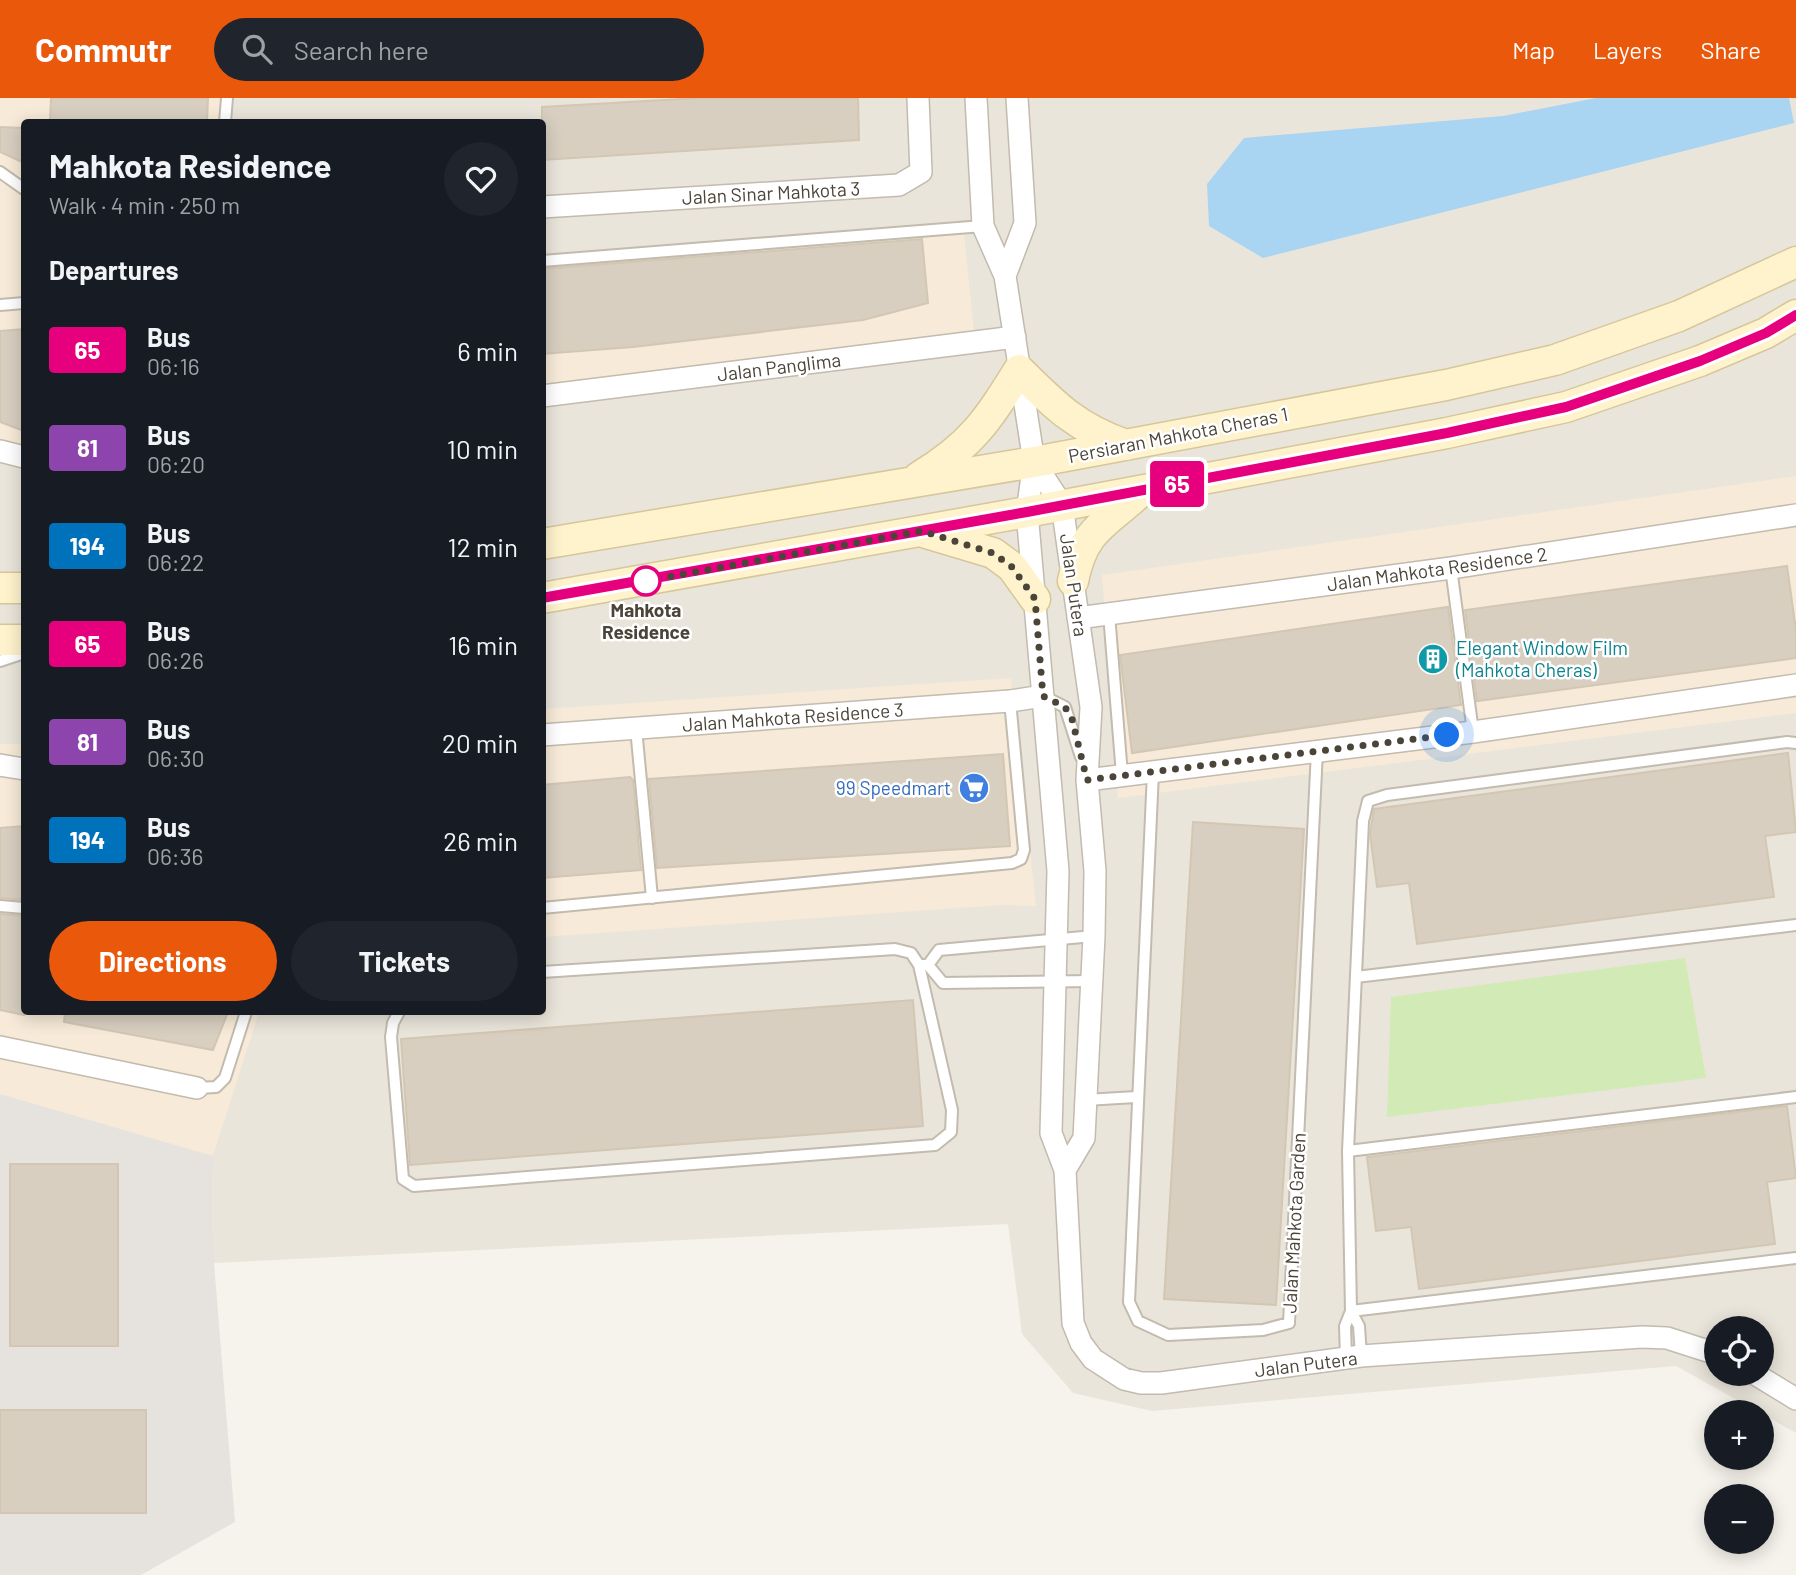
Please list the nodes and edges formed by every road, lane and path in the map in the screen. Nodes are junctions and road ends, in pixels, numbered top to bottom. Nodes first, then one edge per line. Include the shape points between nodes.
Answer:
1 (227, 98) edge
2 (918, 98) edge
3 (976, 98) edge
4 (1017, 98) edge
5 (225, 119) edge
6 (0, 172) edge
7 (21, 187) edge
8 (546, 206) edge
9 (983, 226) junction
10 (546, 261) edge
11 (1796, 262) edge
12 (1005, 276) junction
13 (21, 303) edge
14 (0, 305) edge
15 (1796, 315) edge
16 (1014, 337) junction
17 (1019, 370) junction
18 (546, 396) edge
19 (1126, 445) junction
20 (0, 451) edge
21 (21, 456) edge
22 (1034, 462) junction
23 (906, 484) junction
24 (1142, 491) junction
25 (1062, 505) junction
26 (1027, 512) junction
27 (1796, 515) edge
28 (922, 531) junction
29 (546, 543) edge
30 (1451, 568) junction
31 (1073, 581) junction
32 (0, 588) edge
33 (21, 588) edge
34 (546, 597) edge
35 (1035, 599) junction
36 (1109, 614) junction
37 (1078, 618) junction
38 (21, 639) edge
39 (0, 640) edge
40 (21, 654) edge
41 (0, 660) edge
42 (1796, 685) edge
43 (1043, 696) junction
44 (1010, 701) junction
45 (636, 728) junction
46 (1473, 732) junction
47 (546, 735) edge
48 (1796, 743) edge
49 (1317, 751) junction
50 (0, 765) edge
51 (21, 768) edge
52 (1153, 772) junction
53 (1122, 775) junction
54 (1087, 780) junction
55 (652, 898) junction
56 (0, 905) edge
57 (21, 908) edge
58 (546, 908) edge
59 (1796, 925) edge
60 (1094, 936) junction
61 (1056, 940) junction
62 (923, 965) junction
63 (546, 972) edge
64 (1356, 977) junction
65 (1092, 981) junction
66 (1054, 982) junction
67 (245, 1015) edge
68 (397, 1015) edge
69 (0, 1047) edge
70 (197, 1088) joint
71 (1136, 1097) junction
72 (1796, 1097) edge
73 (1085, 1100) junction
74 (1348, 1151) junction
75 (1065, 1170) junction
76 (1796, 1258) edge
77 (1351, 1311) junction
78 (1704, 1350) edge
79 (1353, 1357) junction
80 (1774, 1386) edge
81 (1796, 1399) edge

1 - 5 lane
2 - 8 street, Jalan Sinar Mahkota 3 via 921,172 899,185
3 - 9 street
4 - 12 street via 1025,223
6 - 7 lane
9 - 10 lane
9 - 12 street
11 - 19 main road, Persiaran Mahkota Cheras 1 via 1679,316 1555,360
12 - 16 street
13 - 14 lane
15 - 24 main road via 1700,361 1566,407
16 - 17 street
16 - 18 street, Jalan Panglima
17 - 19 main road via 1056,408 1084,427
17 - 22 street
17 - 23 main road via 973,438
19 - 22 main road, Persiaran Mahkota Cheras 1
20 - 21 street
22 - 23 main road, Persiaran Mahkota Cheras 1
22 - 25 street, Jalan Putera
22 - 26 street, Jalan Putera
23 - 29 main road, Persiaran Mahkota Cheras 1
24 - 25 main road
24 - 31 main road via 1087,538 1078,554
25 - 26 main road
25 - 31 street, Jalan Putera
26 - 28 main road
26 - 35 street, Jalan Putera
27 - 30 street, Jalan Mahkota Residence 2
28 - 34 main road
28 - 35 main road via 993,553 1012,567
30 - 36 street, Jalan Mahkota Residence 2
30 - 46 lane
31 - 37 street, Jalan Putera
32 - 33 main road
35 - 43 street, Jalan Putera
36 - 37 street, Jalan Mahkota Residence 2
36 - 53 lane
37 - 54 street, Jalan Putera via 1091,708
38 - 39 main road
40 - 41 lane
42 - 46 street
43 - 44 street, Jalan Mahkota Residence 3
43 - 54 lane via 1065,707 1072,719
43 - 61 street, Jalan Putera via 1058,871
44 - 45 street, Jalan Mahkota Residence 3
44 - 55 lane via 1024,850 1021,859
45 - 47 street, Jalan Mahkota Residence 3
45 - 55 lane
46 - 49 street
48 - 64 lane via 1387,794 1368,801 1363,821
49 - 52 street
49 - 71 lane, Jalan Mahkota Garden via 1289,1323 1263,1330 1168,1335 1138,1321 1129,1302
50 - 51 street
52 - 53 street
52 - 71 lane, Jalan Mahkota Garden
53 - 54 street
54 - 60 street, Jalan Putera via 1095,871
55 - 58 lane
56 - 57 lane
59 - 64 lane
60 - 61 lane
60 - 65 street, Jalan Putera
61 - 62 lane via 939,950
61 - 66 street, Jalan Putera
62 - 63 lane via 911,953 895,949
62 - 66 lane via 943,984
62 - 68 lane via 952,1110 951,1132 935,1145 414,1186 404,1179 400,1141 391,1037
64 - 74 lane
65 - 66 lane
65 - 73 street, Jalan Putera
66 - 75 street, Jalan Putera via 1051,1133
67 - 70 lane via 225,1078 216,1087
69 - 70 street
71 - 73 lane
72 - 74 lane
73 - 75 street, Jalan Putera via 1084,1138
74 - 77 lane
75 - 79 street, Jalan Putera via 1073,1323 1093,1359 1108,1369 1124,1379 1161,1383
76 - 77 lane
77 - 79 lane via 1359,1326
78 - 79 street, Jalan Putera via 1667,1338 1642,1337
80 - 81 street

